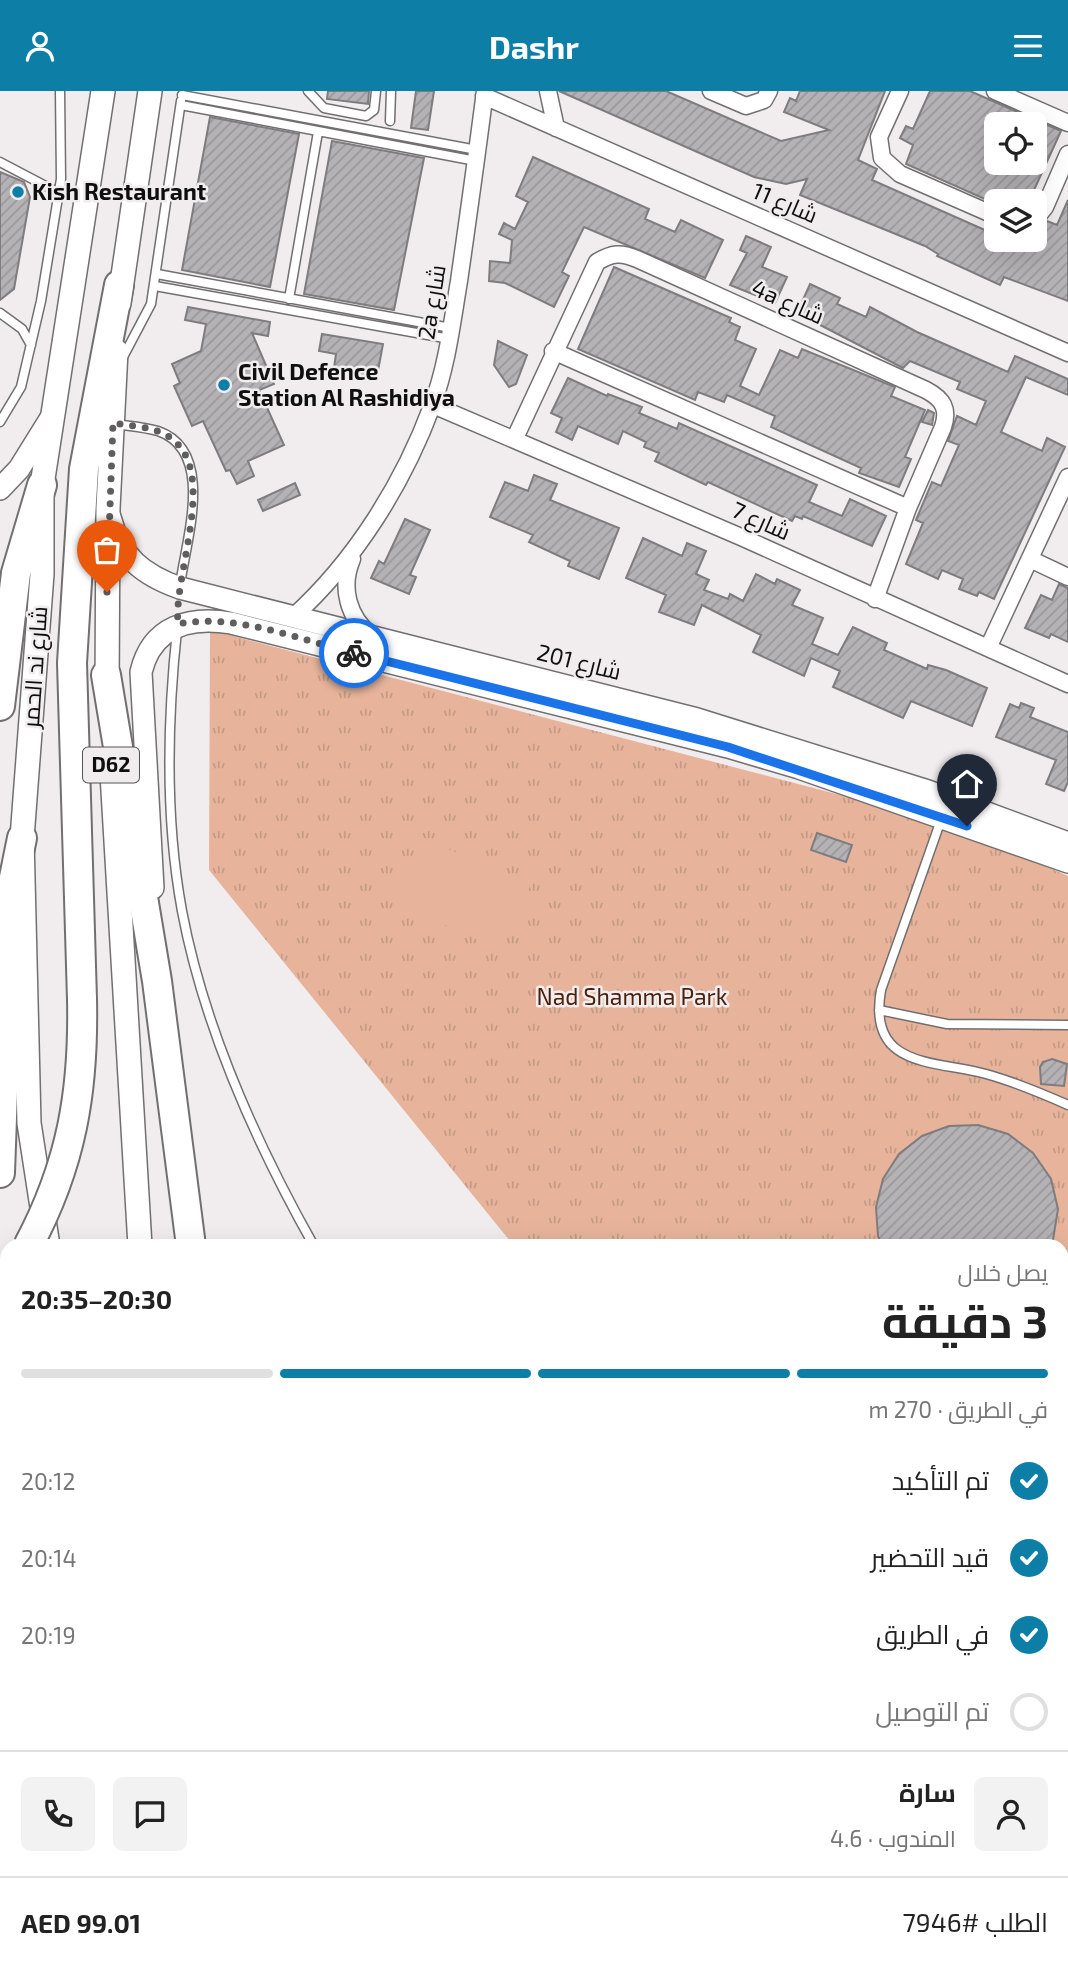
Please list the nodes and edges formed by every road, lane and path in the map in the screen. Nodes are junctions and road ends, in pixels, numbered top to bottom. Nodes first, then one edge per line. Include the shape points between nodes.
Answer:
1 (60, 91) edge
2 (103, 91) edge
3 (150, 91) edge
4 (308, 91) edge
5 (376, 91) edge
6 (391, 91) edge
7 (548, 91) edge
8 (711, 91) edge
9 (769, 91) edge
10 (900, 91) edge
11 (995, 91) edge
12 (183, 93) edge
13 (485, 93) edge
14 (181, 105) junction
15 (390, 121) dead end
16 (1068, 123) edge
17 (556, 128) junction
18 (318, 132) junction
19 (1068, 154) edge
20 (476, 156) junction
21 (0, 162) edge
22 (60, 193) junction
23 (1047, 202) edge
24 (984, 211) edge
25 (157, 274) junction
26 (120, 285) junction
27 (155, 286) junction
28 (289, 299) junction
29 (0, 313) edge
30 (450, 334) junction
31 (31, 346) junction
32 (554, 351) junction
33 (1068, 353) edge
34 (116, 371) junction
35 (433, 405) junction
36 (52, 416) junction
37 (0, 422) edge
38 (113, 423) junction
39 (515, 437) junction
40 (1068, 477) edge
41 (42, 485) junction
42 (0, 489) edge
43 (908, 508) junction
44 (108, 509) junction
45 (359, 544) junction
46 (1032, 560) junction
47 (1068, 577) edge
48 (180, 588) junction
49 (875, 599) junction
50 (293, 617) junction
51 (178, 624) junction
52 (376, 638) junction
53 (988, 648) junction
54 (106, 675) junction
55 (1068, 684) edge
56 (0, 706) edge
57 (942, 817) junction
58 (22, 838) junction
59 (1068, 843) edge
60 (1068, 862) edge
61 (157, 981) junction
62 (879, 1010) junction
63 (1068, 1025) edge
64 (1068, 1105) edge
65 (0, 1173) edge
66 (32, 1239) edge
67 (47, 1239) edge
68 (140, 1239) edge
69 (190, 1239) edge
70 (310, 1239) edge

1 - 22 lane
2 - 36 main road, شارع ند الحمر
3 - 26 main road, D62
4 - 5 lane via 324,108 366,116 374,110
6 - 15 lane
7 - 17 street
8 - 9 street via 746,106 764,100
10 - 24 street via 879,137 882,159 900,174
11 - 16 street
12 - 14 lane
12 - 20 lane
13 - 17 street, شارع 11
13 - 20 street, 2a شارع
14 - 18 lane
14 - 25 lane
17 - 33 street, شارع 11
18 - 20 lane
18 - 28 lane
19 - 23 street
20 - 30 street, 2a شارع
21 - 22 lane
22 - 31 lane
25 - 27 lane
25 - 28 lane
26 - 34 main road, D62
26 - 66 highway, bridge via 84,469 72,663 83,1054 78,1109 65,1163
27 - 30 lane
27 - 34 lane via 151,305
28 - 30 lane
29 - 31 lane via 22,329
30 - 35 street, 2a شارع
31 - 37 lane via 21,387
32 - 39 street, 4a شارع
32 - 43 street
32 - 43 street, 4a شارع via 597,262 616,254 637,259 937,396 947,416
34 - 38 main road, D62
35 - 39 street, شارع 7
35 - 45 street, 2a شارع
36 - 41 main road, شارع ند الحمر
36 - 42 street via 19,469
38 - 44 main road, D62
38 - 48 lane via 166,435 181,446 191,463 194,482
39 - 49 street, شارع 7
40 - 46 street
41 - 56 highway via 16,573
41 - 58 main road, شارع ند الحمر via 42,575
43 - 49 street, 4a شارع
44 - 48 street, شارع 201 via 119,544 135,565
44 - 54 main road, D62
45 - 50 street, 2a شارع
45 - 52 street, 2a شارع via 347,573 346,594 354,615
46 - 47 street
46 - 53 street
48 - 50 street, شارع 201
48 - 51 street
49 - 53 street, شارع 7
50 - 52 street, شارع 201
51 - 57 street, شارع 201 via 204,620 231,623 586,709 775,761
51 - 61 street via 153,642 141,672
51 - 70 lane via 170,691 170,780 182,913 237,1094
52 - 59 street, شارع 201 via 664,710 805,751
53 - 55 street, شارع 7
54 - 61 highway
54 - 68 main road, D62
57 - 60 street, شارع 201
57 - 62 lane via 881,990
58 - 65 highway via 10,897
58 - 67 main road, شارع ند الحمر via 29,1123
61 - 69 highway
62 - 63 lane via 947,1024
62 - 64 lane via 888,1038 909,1059 999,1077

